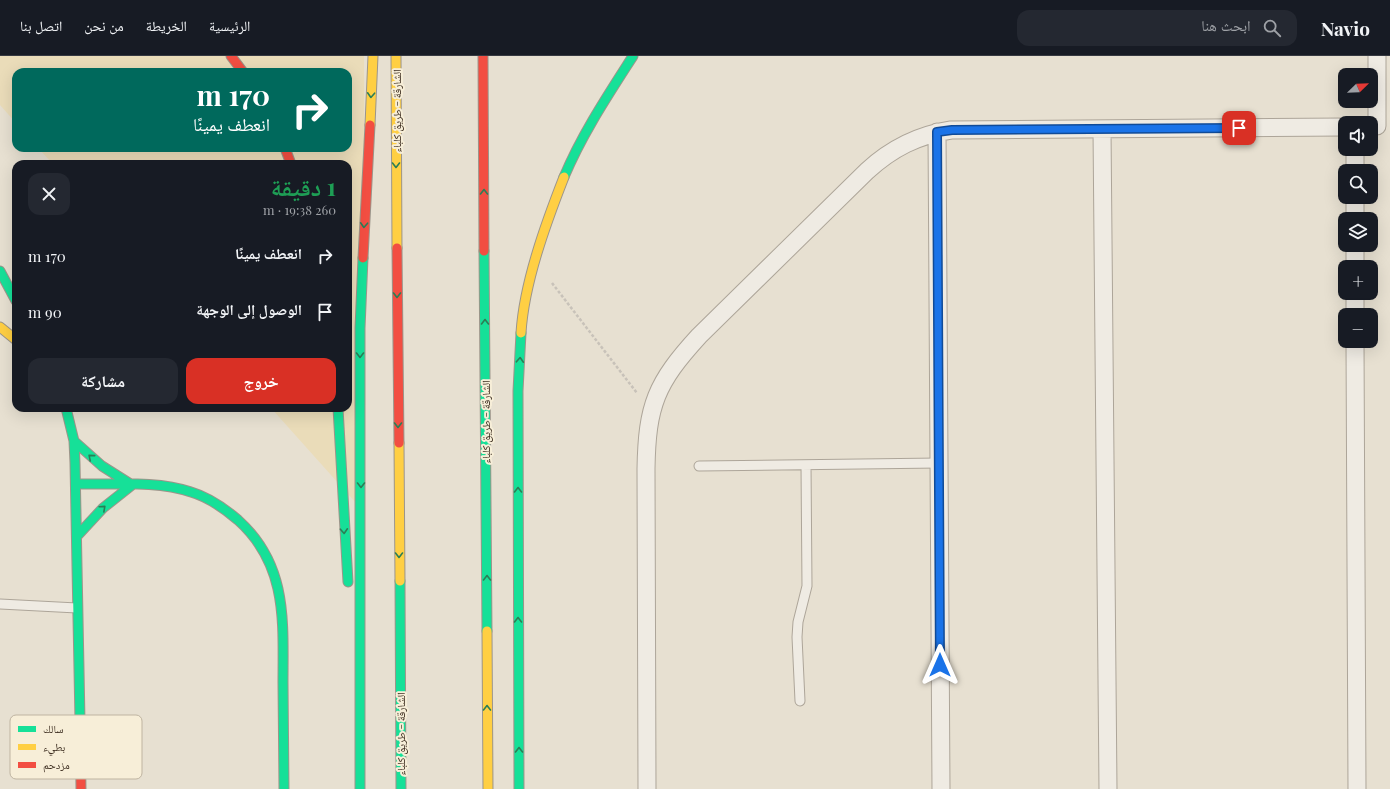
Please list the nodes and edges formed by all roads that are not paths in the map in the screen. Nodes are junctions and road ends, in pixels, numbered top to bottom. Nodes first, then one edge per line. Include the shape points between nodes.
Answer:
1 (231, 56) edge
2 (373, 56) edge
3 (396, 56) edge
4 (483, 56) edge
5 (633, 56) edge
6 (1377, 56) edge
7 (240, 68) edge
8 (1379, 126) edge
9 (1338, 127) edge
10 (1102, 129) junction
11 (937, 132) junction
12 (0, 271) edge
13 (12, 294) edge
14 (0, 326) edge
15 (12, 336) edge
16 (1355, 348) edge
17 (67, 412) edge
18 (338, 412) edge
19 (74, 441) junction
20 (939, 463) junction
21 (806, 465) junction
22 (699, 466) dead end
23 (76, 484) junction
24 (132, 485) junction
25 (78, 535) junction
26 (0, 604) edge
27 (78, 608) junction
28 (360, 689) junction
29 (800, 701) dead end
30 (80, 715) edge
31 (81, 779) edge
32 (81, 789) edge
33 (284, 789) edge
34 (360, 789) edge
35 (401, 789) edge
36 (488, 789) edge
37 (519, 789) edge
38 (647, 789) edge
39 (941, 789) edge
40 (1108, 789) edge
41 (1357, 789) edge

1 - 7 main road
2 -> 28 main road via 360,328
3 -> 35 main road, الشارقة - طريق كلباء
36 -> 4 main road, الشارقة - طريق كلباء
37 -> 5 main road via 518,391 522,322 535,261 552,207 572,158 597,112
6 - 8 street
9 - 10 street
10 - 11 street
10 - 40 street
11 - 20 street
11 - 38 street via 899,146 867,171 698,336 661,384 651,411 646,439
12 - 13 main road
14 - 15 main road
16 - 41 street
17 - 19 main road
18 -> 28 main road via 350,599
19 - 23 main road
24 -> 19 main road via 102,466
20 - 21 lane
20 - 39 street
21 - 22 lane
21 - 29 lane via 807,586 797,637
23 - 24 main road
23 - 25 main road
25 -> 24 main road via 103,508
24 - 33 main road via 190,492 219,505 243,524 263,548 276,577 282,608
25 - 27 main road
26 - 27 lane
27 - 30 main road
28 - 34 main road
31 - 32 main road

